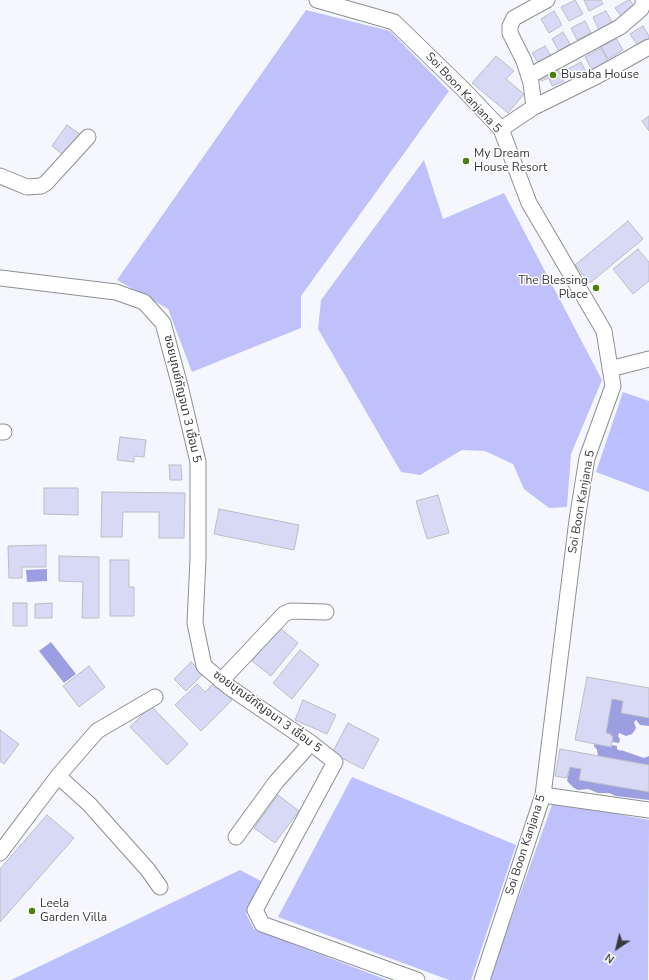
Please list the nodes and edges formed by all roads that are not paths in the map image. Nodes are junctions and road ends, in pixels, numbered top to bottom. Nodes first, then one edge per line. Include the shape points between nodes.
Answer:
1 (318, 0) edge
2 (547, 0) edge
3 (643, 0) edge
4 (649, 47) edge
5 (529, 76) junction
6 (534, 107) junction
7 (501, 129) junction
8 (88, 137) dead end
9 (0, 176) edge
10 (0, 278) edge
11 (649, 359) edge
12 (610, 369) junction
13 (326, 612) dead end
14 (221, 681) junction
15 (155, 697) dead end
16 (311, 743) junction
17 (58, 776) junction
18 (543, 795) junction
19 (649, 810) edge
20 (236, 838) dead end
21 (0, 853) edge
22 (160, 887) dead end
23 (417, 980) edge
24 (482, 980) edge

1 - 7 street, Soi Boon Kanjana 5 via 394,22
2 - 5 street via 514,18 510,26 510,33
3 - 5 street via 641,9 620,27
4 - 6 street
5 - 6 street
6 - 7 street
7 - 12 street, Soi Boon Kanjana 5 via 529,203 604,331
8 - 9 street via 41,186 27,187
10 - 14 street, ซอยบุณย์กัญจนา 3 เชื่อม 5 via 116,292 144,302 163,322 198,462 195,623 204,666
11 - 12 street
12 - 18 street, Soi Boon Kanjana 5 via 613,386 587,458 577,520
13 - 14 street via 291,611 284,614
14 - 16 street, ซอยบุณย์กัญจนา 3 เชื่อม 5
15 - 17 street via 97,731
16 - 20 street via 276,782
16 - 23 street, ซอยบุณย์กัญจนา 3 เชื่อม 5 via 335,762 255,910 262,924
17 - 21 street
17 - 22 street via 89,804
18 - 19 street
18 - 24 street, Soi Boon Kanjana 5

